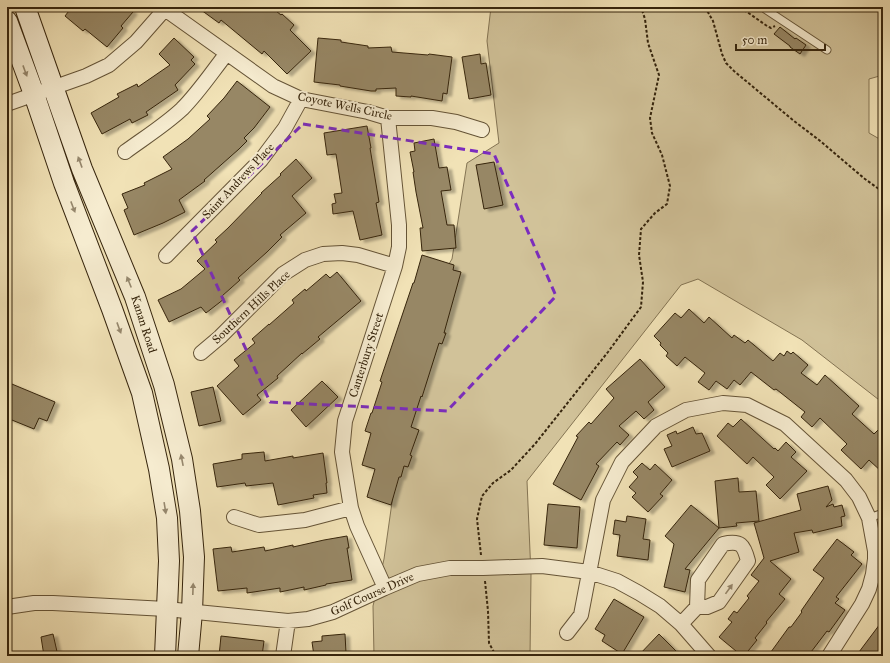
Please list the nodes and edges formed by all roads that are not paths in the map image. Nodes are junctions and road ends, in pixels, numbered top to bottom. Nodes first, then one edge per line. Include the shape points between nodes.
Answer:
1 (24, 7) edge
2 (765, 7) edge
3 (163, 8) edge
4 (7, 21) edge
5 (827, 50) dead end
6 (227, 53) junction
7 (54, 88) junction
8 (34, 94) junction
9 (302, 99) junction
10 (7, 104) edge
11 (388, 118) junction
12 (482, 130) dead end
13 (125, 152) dead end
14 (166, 256) dead end
15 (395, 266) junction
16 (201, 353) dead end
17 (350, 508) junction
18 (883, 514) edge
19 (234, 517) dead end
20 (869, 518) junction
21 (879, 550) edge
22 (589, 572) junction
23 (385, 588) junction
24 (7, 607) edge
25 (697, 607) junction
26 (166, 609) junction
27 (192, 612) junction
28 (288, 621) junction
29 (682, 624) junction
30 (567, 633) dead end
31 (164, 656) edge
32 (188, 656) edge
33 (283, 656) edge
34 (709, 656) edge
35 (829, 656) edge

1 - 7 main road, Kanan Road
2 - 5 lane
3 - 6 street, Coyote Wells Circle
3 - 7 street via 136,42 109,65
4 -> 8 main road, Kanan Road
6 - 9 street, Coyote Wells Circle via 273,86
6 - 13 street via 182,109
7 - 8 street
27 -> 7 main road, Kanan Road via 194,557 190,511 182,459 164,386 135,297 82,169
8 - 10 street
8 -> 26 main road, Kanan Road via 64,183 142,393 167,518 169,561
9 - 11 street, Coyote Wells Circle
9 - 14 street, Saint Andrews Place via 285,128 261,160
11 - 12 street, Coyote Wells Circle via 432,118
11 - 15 street, Canterbury Street via 399,225 399,247
15 - 16 street, Southern Hills Place via 342,253 323,254 305,260 284,274
15 - 17 street, Canterbury Street via 344,421 342,452
17 - 19 street via 305,520 259,525
17 - 23 street, Canterbury Street
18 - 20 lane
20 - 21 street
20 - 22 street via 859,497 846,480 785,424 747,405 723,403 686,410 656,426 622,462 604,500
21 - 35 street via 869,589 862,604
22 - 23 street, Golf Course Drive via 542,566 450,568 418,574
22 - 29 street, Golf Course Drive via 617,581 639,593
22 - 30 street via 581,615
23 - 28 street, Golf Course Drive via 333,612
24 - 26 street, Golf Course Drive via 53,603
25 -> 25 street via 707,607 719,602 748,561 746,551 740,544 724,544 698,580
25 - 29 street
26 - 27 street, Golf Course Drive
26 - 31 main road, Kanan Road
27 - 28 street, Golf Course Drive
27 - 32 main road, Kanan Road
28 - 33 street
29 - 34 street, Golf Course Drive

